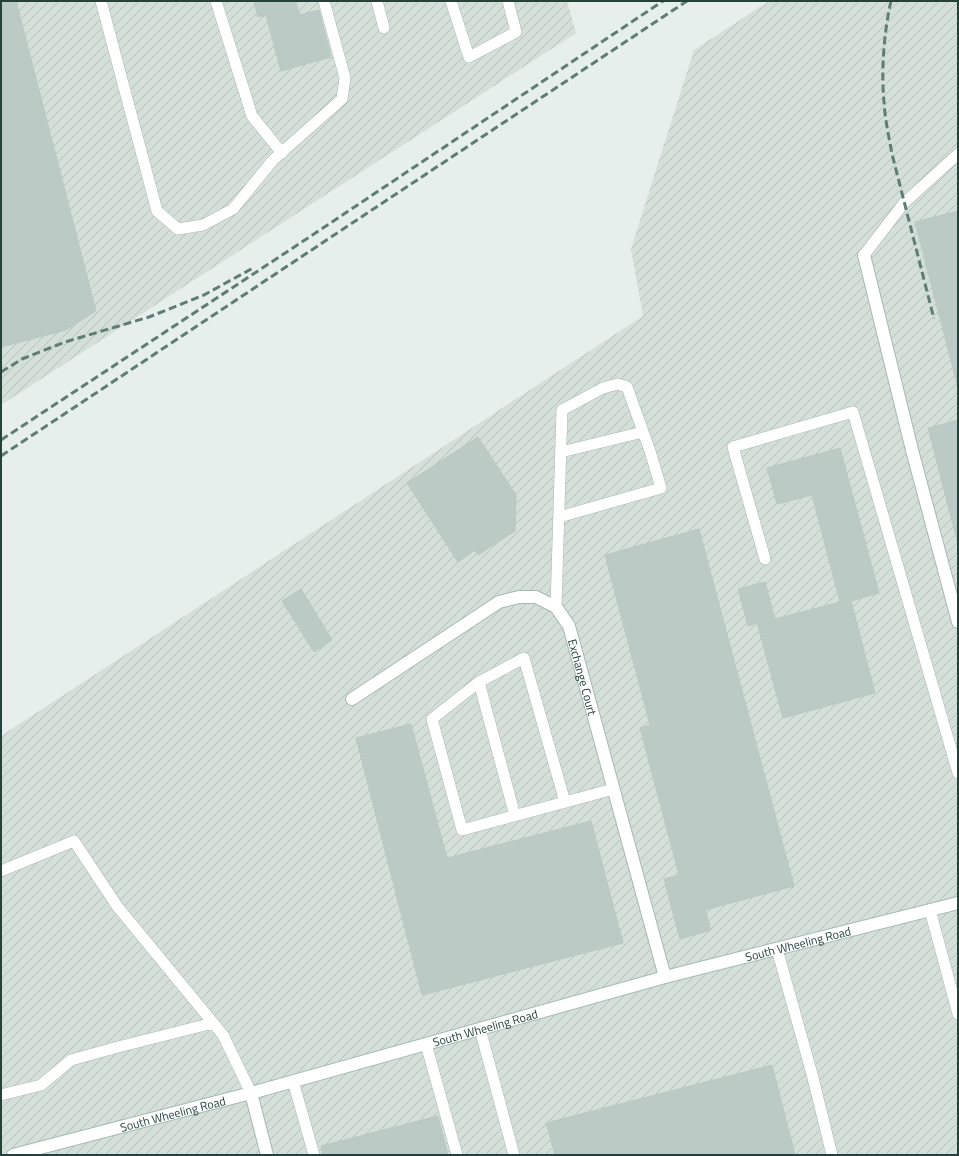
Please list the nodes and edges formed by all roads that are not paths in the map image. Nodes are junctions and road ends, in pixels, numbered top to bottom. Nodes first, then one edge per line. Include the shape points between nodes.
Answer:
1 (101, 1) edge
2 (216, 1) edge
3 (324, 1) edge
4 (377, 1) edge
5 (451, 1) edge
6 (508, 1) edge
7 (384, 28) dead end
8 (282, 152) junction
9 (958, 154) edge
10 (864, 255) joint
11 (643, 432) junction
12 (561, 452) junction
13 (559, 517) junction
14 (765, 558) dead end
15 (556, 607) junction
16 (958, 622) edge
17 (479, 682) junction
18 (352, 699) dead end
19 (958, 773) edge
20 (614, 789) junction
21 (565, 802) junction
22 (515, 816) junction
23 (1, 871) edge
24 (958, 903) edge
25 (930, 910) junction
26 (777, 949) junction
27 (665, 977) junction
28 (958, 1014) edge
29 (213, 1023) junction
30 (480, 1029) junction
31 (426, 1044) junction
32 (293, 1081) junction
33 (251, 1092) junction
34 (1, 1095) edge
35 (13, 1155) edge
36 (267, 1155) edge
37 (314, 1155) edge
38 (456, 1155) edge
39 (514, 1155) edge
40 (832, 1155) edge

1 - 8 lane via 157,211 178,229 203,225 233,209
2 - 8 lane via 252,116
3 - 8 lane via 345,78 342,99
4 - 7 lane
5 - 6 lane via 469,57 516,32
9 - 10 lane via 904,203
10 - 16 street
11 - 12 lane
11 - 12 lane via 627,387 618,384 603,388 562,410
11 - 13 lane via 661,488
12 - 13 lane
13 - 15 lane
14 - 19 lane via 733,447 853,412
15 - 18 street, Exchange Court via 536,597 499,602
15 - 20 street, Exchange Court via 569,626
17 - 21 lane via 524,658
17 - 22 lane
17 - 22 lane via 432,719 462,830
20 - 21 lane
20 - 27 street, Exchange Court
21 - 22 lane
23 - 29 lane via 74,842 117,906
24 - 25 street, South Wheeling Road
25 - 26 street, South Wheeling Road
25 - 28 lane
26 - 27 street, South Wheeling Road
26 - 40 lane
27 - 30 street, South Wheeling Road
29 - 33 lane via 223,1035
29 - 34 lane via 71,1060 41,1084
30 - 31 street, South Wheeling Road
30 - 39 lane
31 - 32 street, South Wheeling Road
31 - 38 lane
32 - 33 street, South Wheeling Road
32 - 37 lane
33 - 35 street, South Wheeling Road
33 - 36 street

